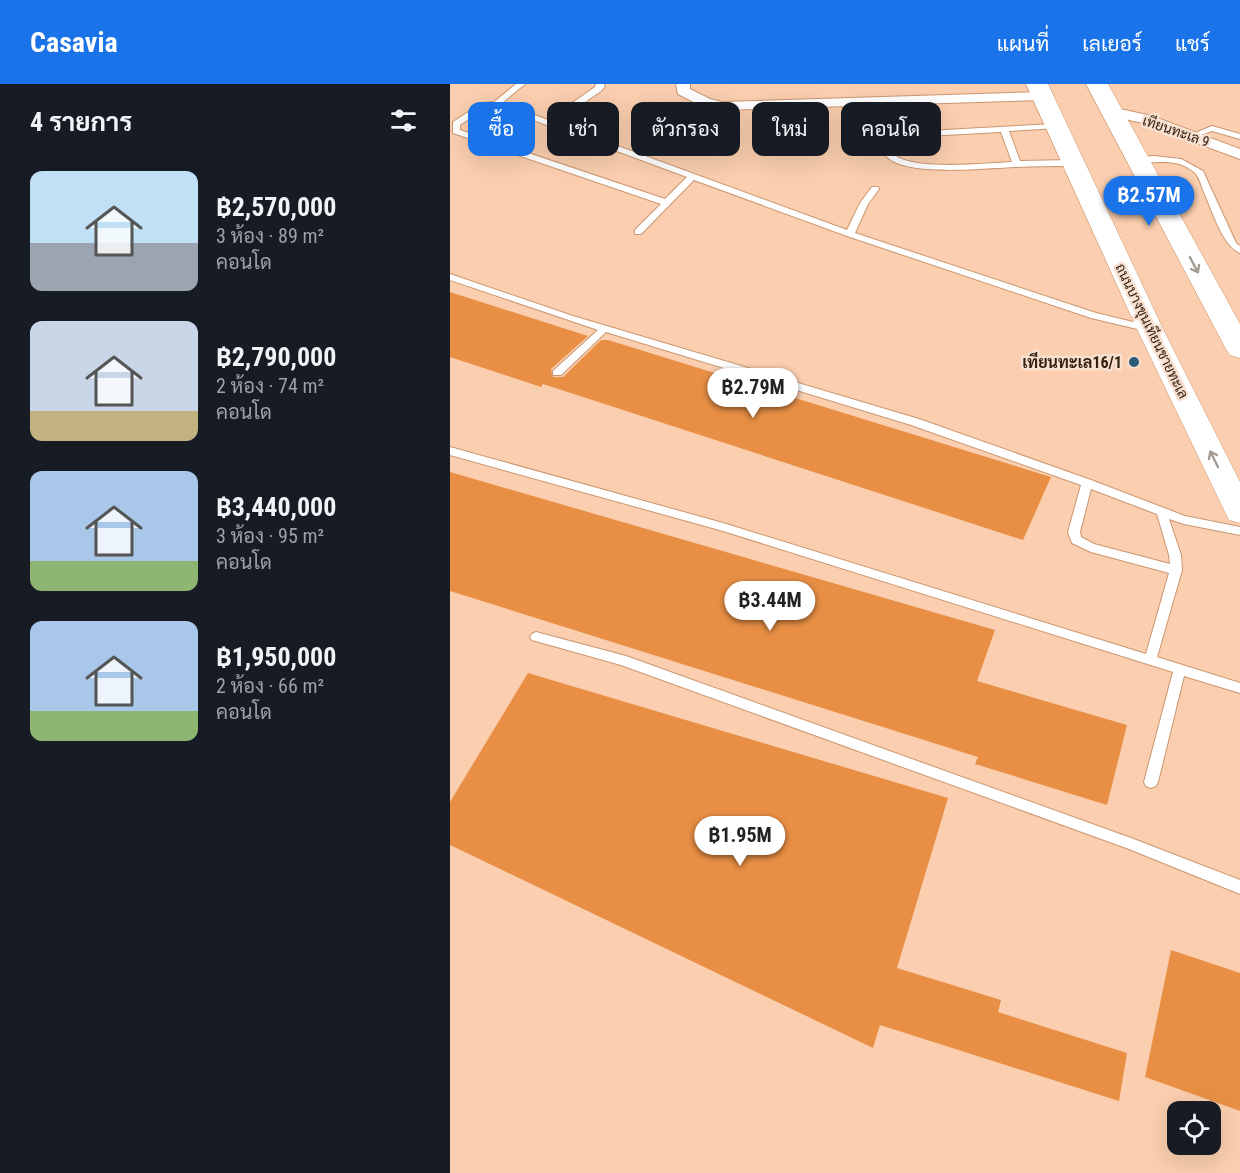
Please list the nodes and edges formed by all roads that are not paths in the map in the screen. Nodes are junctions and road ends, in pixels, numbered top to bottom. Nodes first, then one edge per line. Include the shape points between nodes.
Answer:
1 (521, 84) edge
2 (600, 84) edge
3 (683, 84) edge
4 (1096, 84) edge
5 (1040, 90) edge
6 (498, 102) edge
7 (579, 102) edge
8 (1112, 112) junction
9 (468, 116) edge
10 (1055, 126) junction
11 (1004, 129) junction
12 (941, 133) edge
13 (468, 135) edge
14 (1192, 136) junction
15 (1240, 138) edge
16 (619, 149) edge
17 (1240, 154) edge
18 (530, 156) edge
19 (891, 156) edge
20 (1137, 160) junction
21 (1072, 163) junction
22 (1017, 164) junction
23 (692, 177) junction
24 (875, 189) dead end
25 (667, 202) junction
26 (638, 232) dead end
27 (850, 234) junction
28 (1240, 250) edge
29 (450, 277) edge
30 (604, 328) junction
31 (1150, 329) junction
32 (1240, 349) edge
33 (557, 373) dead end
34 (450, 451) edge
35 (1087, 483) junction
36 (1240, 512) edge
37 (1162, 513) junction
38 (1240, 531) edge
39 (1176, 570) junction
40 (536, 636) dead end
41 (1150, 660) junction
42 (1179, 669) junction
43 (1240, 688) edge
44 (1151, 782) dead end
45 (1240, 887) edge

1 - 6 lane
2 - 7 lane
3 - 5 street via 683,91 722,106
4 - 8 main road
5 - 10 main road, ถนนบางขุนเทียนชายทะเล
8 - 14 street, เทียนทะเล 9 via 1147,119
8 - 20 main road
9 - 13 lane via 456,124 456,131
10 - 11 lane
10 - 21 main road, ถนนบางขุนเทียนชายทะเล
11 - 12 lane
11 - 22 lane
14 - 15 lane via 1212,128
14 - 17 street, เทียนทะเล 9
16 - 23 lane
18 - 25 lane
19 - 22 lane via 904,165 922,167
20 - 28 lane via 1157,157 1192,166 1200,173 1232,244
20 -> 32 main road
21 - 22 lane
21 - 31 main road, ถนนบางขุนเทียนชายทะเล
23 - 25 lane
23 - 27 lane
24 - 27 lane
25 - 26 lane
27 - 31 lane via 1094,316
29 - 30 lane
30 - 33 lane
30 - 35 lane via 915,422
36 -> 31 main road, ถนนบางขุนเทียนชายทะเล
34 - 41 lane via 723,527
35 - 37 lane
35 - 39 lane via 1074,532 1076,540 1091,548
37 - 38 lane
37 - 39 lane
39 - 41 lane
40 - 45 lane via 622,660
41 - 42 lane
42 - 43 lane
42 - 44 lane

